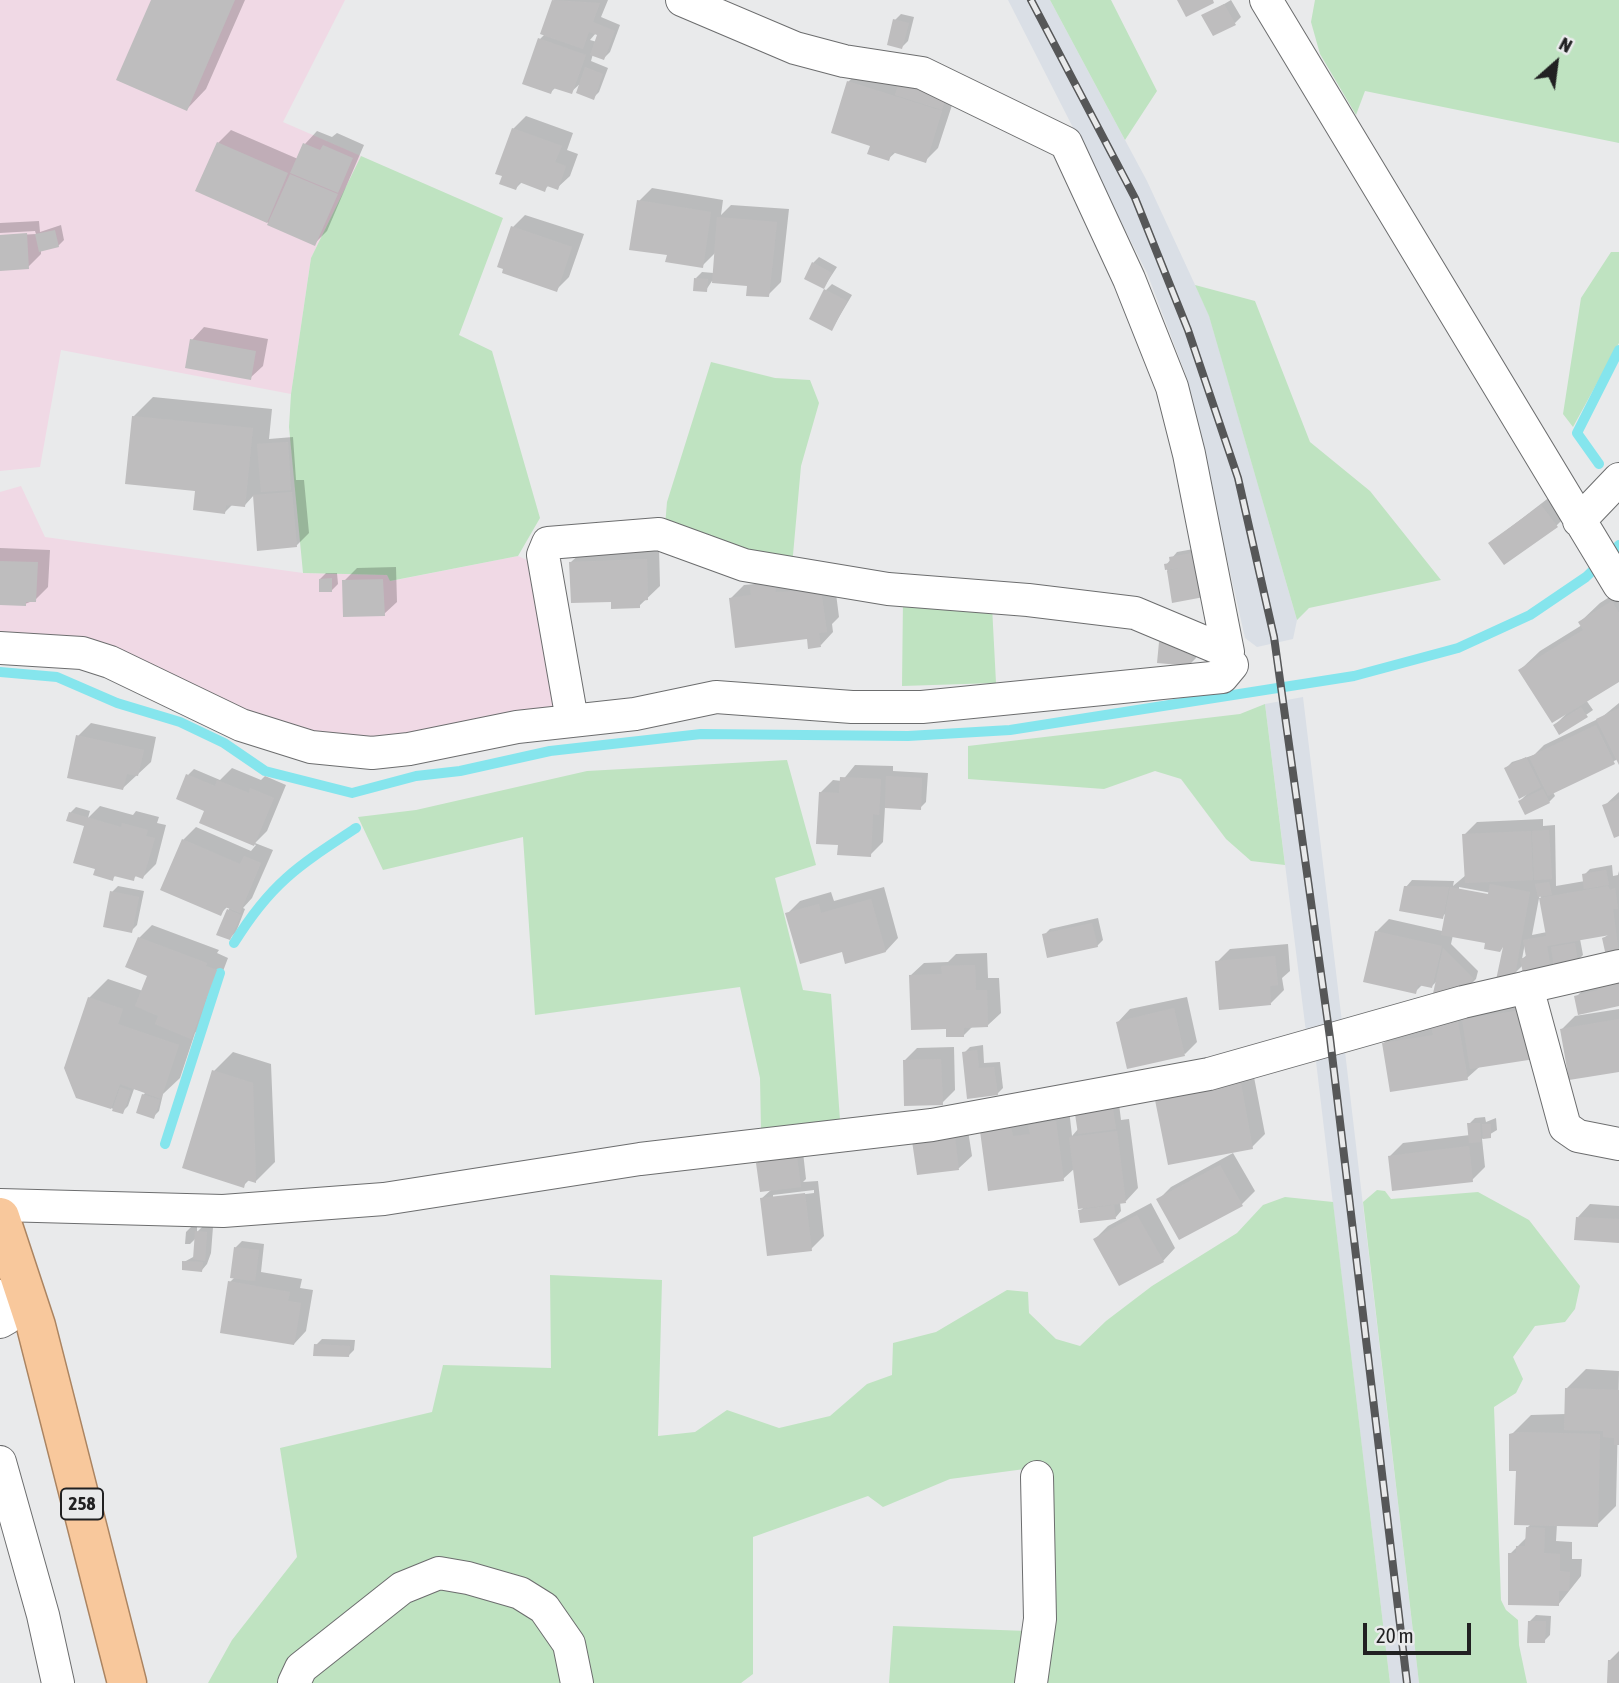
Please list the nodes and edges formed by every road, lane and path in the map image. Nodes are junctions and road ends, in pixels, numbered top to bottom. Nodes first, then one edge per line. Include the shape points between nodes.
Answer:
1 (682, 0) edge
2 (1266, 0) edge
3 (1619, 479) edge
4 (1584, 530) junction
5 (1617, 582) edge
6 (0, 648) edge
7 (1231, 665) dead end
8 (572, 720) junction
9 (1619, 966) edge
10 (1527, 987) junction
11 (1619, 1144) edge
12 (0, 1205) edge
13 (0, 1217) edge
14 (0, 1296) edge
15 (18, 1324) edge
16 (0, 1462) edge
17 (1037, 1477) dead end
18 (12, 1562) edge
19 (58, 1683) edge
20 (127, 1683) edge
21 (294, 1683) edge
22 (577, 1683) edge
23 (1031, 1683) edge

1 - 8 street via 795,48 922,73 1066,143 1129,279 1172,387 1228,652 1135,613 888,589 744,565 660,534 548,543 543,555
2 - 4 street
3 - 4 street
4 - 5 street
6 - 8 street via 82,653 241,725 339,751 409,749
7 - 8 street via 1222,677 922,707 852,707 736,696
9 - 10 street
10 - 11 street via 1565,1127 1578,1136
10 - 12 street via 1209,1074 932,1125 640,1159 384,1199 223,1211
13 - 15 highway, 258
14 - 15 street via 7,1318
15 - 20 highway, 258
16 - 18 street
17 - 23 street via 1040,1619
18 - 19 street via 43,1615
21 - 22 street via 301,1668 402,1588 439,1573 520,1593 544,1608 569,1644

